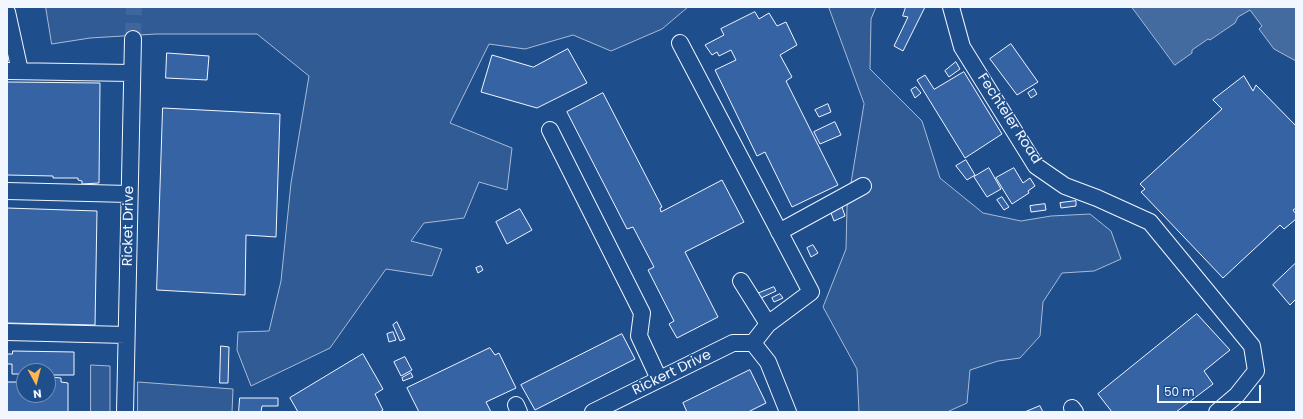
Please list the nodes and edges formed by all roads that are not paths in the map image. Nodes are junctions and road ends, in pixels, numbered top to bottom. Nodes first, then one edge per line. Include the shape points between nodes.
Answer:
1 (952, 7) edge
2 (7, 12) edge
3 (133, 40) tunnel mouth
4 (680, 43) dead end
5 (13, 71) edge
6 (132, 73) junction
7 (550, 130) dead end
8 (863, 186) dead end
9 (7, 191) edge
10 (129, 194) junction
11 (779, 232) junction
12 (741, 281) dead end
13 (768, 324) junction
14 (7, 332) edge
15 (126, 335) junction
16 (753, 343) junction
17 (659, 379) junction
18 (125, 412) edge
19 (593, 412) edge
20 (788, 412) edge
21 (1217, 412) edge

1 - 21 street, Fechteler Road via 962,47 1036,166 1065,186 1150,222 1252,346 1256,371 1237,395
2 - 5 street
3 - 6 street, Ricket Drive
4 - 11 street
5 - 6 street
6 - 10 street, Ricket Drive
7 - 17 street via 642,313 639,336
8 - 11 street
9 - 10 street
10 - 15 street, Ricket Drive
11 - 13 street via 810,292
12 - 13 street
13 - 16 street
14 - 15 street
15 - 18 street, Ricket Drive
16 - 17 street, Rickert Drive via 733,343
16 - 20 street via 768,362
17 - 19 street, Rickert Drive

